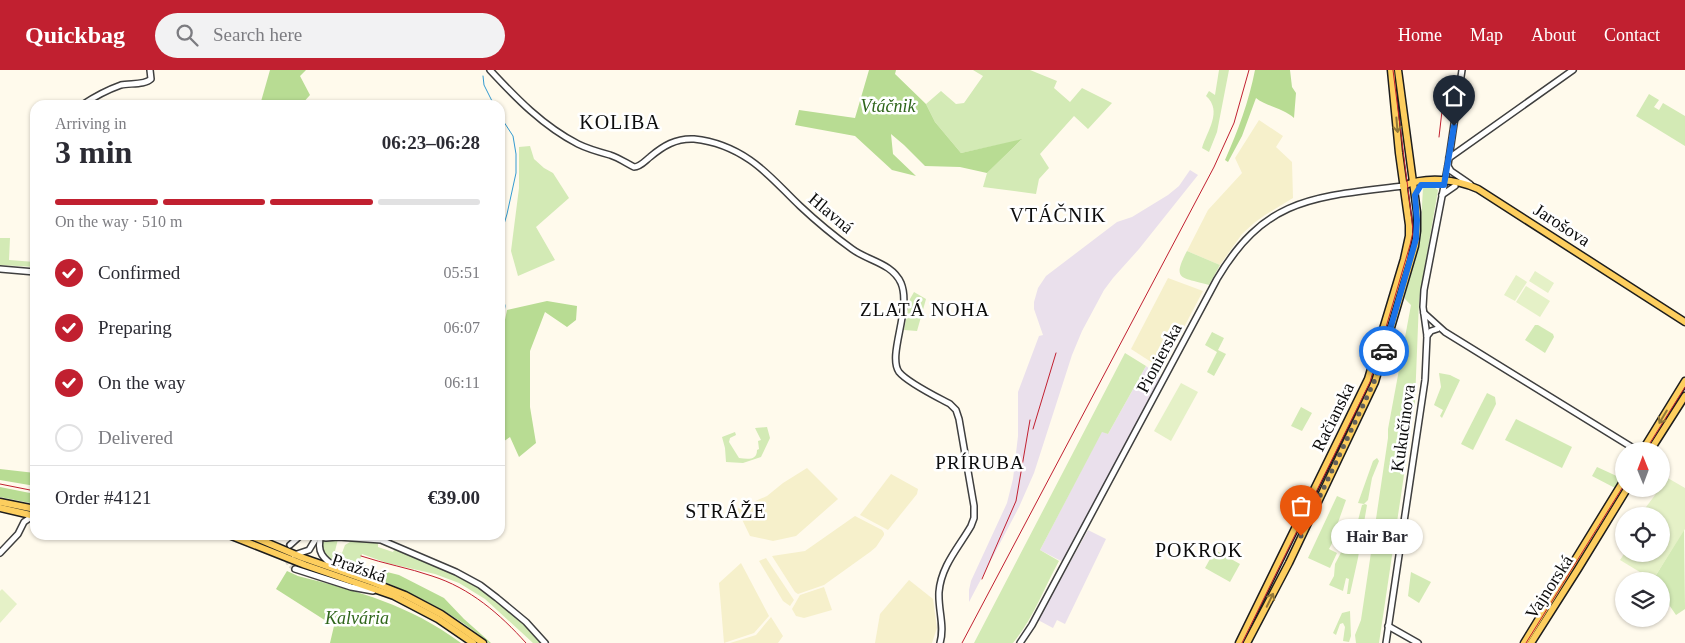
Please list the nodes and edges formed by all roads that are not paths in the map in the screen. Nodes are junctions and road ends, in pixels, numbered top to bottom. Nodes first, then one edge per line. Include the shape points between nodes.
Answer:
1 (150, 70) edge
2 (490, 70) edge
3 (1391, 70) edge
4 (1398, 70) edge
5 (1462, 70) edge
6 (1572, 70) edge
7 (91, 100) edge
8 (1451, 141) junction
9 (1462, 149) junction
10 (1449, 158) junction
11 (1448, 165) junction
12 (1412, 172) junction
13 (1423, 183) junction
14 (1445, 183) junction
15 (1413, 184) junction
16 (1404, 186) junction
17 (1456, 186) junction
18 (1476, 188) junction
19 (1415, 195) junction
20 (1442, 196) junction
21 (0, 269) edge
22 (30, 272) edge
23 (1424, 313) junction
24 (1433, 322) junction
25 (1425, 324) junction
26 (1685, 324) edge
27 (1437, 329) junction
28 (1446, 332) junction
29 (1427, 336) junction
30 (1685, 381) edge
31 (1685, 396) edge
32 (1625, 442) edge
33 (1646, 442) edge
34 (1656, 442) edge
35 (1615, 494) edge
36 (1621, 498) edge
37 (0, 502) edge
38 (0, 508) edge
39 (30, 512) edge
40 (30, 513) edge
41 (30, 518) edge
42 (1587, 539) junction
43 (242, 540) edge
44 (260, 540) edge
45 (296, 540) edge
46 (316, 540) edge
47 (319, 540) edge
48 (366, 540) edge
49 (290, 545) dead end
50 (1591, 547) junction
51 (0, 552) edge
52 (1579, 552) junction
53 (294, 555) junction
54 (294, 569) dead end
55 (344, 572) junction
56 (383, 592) junction
57 (1388, 626) junction
58 (473, 643) edge
59 (483, 643) edge
60 (545, 643) edge
61 (940, 643) edge
62 (1020, 643) edge
63 (1239, 643) edge
64 (1247, 643) edge
65 (1386, 643) edge
66 (1418, 643) edge
67 (1524, 643) edge
68 (1531, 643) edge

1 - 7 street via 152,79 112,88
2 - 61 street, Hlavná via 517,99 556,131 581,145 636,167 676,140 696,140 742,155 852,249 895,274 902,285 905,301 897,364 900,372 956,410 974,506 971,526 942,577
3 -> 16 main road, Račianska
4 - 12 main road, Račianska
5 - 8 street, Kukučínova
6 - 9 street
8 - 9 street via 1456,149
8 - 10 street, Kukučínova
9 - 10 street
10 - 11 street, Kukučínova
11 - 14 street, Kukučínova
11 - 18 street via 1451,171
12 - 13 main road
12 - 15 main road, Račianska
13 - 14 main road, Jarošova
13 - 15 main road, Jarošova
13 - 19 main road
14 - 17 main road, Jarošova
14 - 18 main road, Jarošova via 1461,183
14 - 20 street, Kukučínova
15 - 16 main road, Jarošova
15 - 19 main road, Račianska
16 - 62 street, Pionierska via 1335,194 1295,205 1260,226 1234,252 1216,279
16 - 63 main road, Račianska via 1409,236 1370,374
17 - 20 street
17 - 26 main road, Jarošova via 1482,195
18 - 26 main road, Jarošova
64 -> 19 main road, Račianska via 1377,376 1416,239
20 - 23 street, Kukučínova via 1424,290
21 - 22 street
23 - 24 street
23 - 25 street, Kukučínova
24 - 25 street
24 - 28 street
25 - 27 street
25 - 29 street, Kukučínova
27 - 28 street
27 - 29 street
28 - 32 street
29 - 57 street, Kukučínova via 1424,380
30 -> 33 main road
31 - 34 main road
35 - 42 main road, Vajnorská
36 - 50 main road, Vajnorská
37 - 39 main road
38 - 40 main road
41 - 51 street
42 - 50 main road, Vajnorská
42 - 52 main road, Vajnorská
43 - 56 main road, Pražská
44 - 53 main road, Pražská
45 - 49 street
46 - 53 street via 309,550
47 - 55 street via 321,555
48 - 60 street via 386,542 484,588 524,620
50 - 52 main road, Vajnorská
50 - 68 main road, Vajnorská
52 - 67 main road, Vajnorská
53 - 55 main road, Pražská
54 - 56 street via 351,587
55 - 59 main road, Pražská via 416,600
56 - 58 main road, Pražská via 438,619
57 - 65 street, Kukučínova
57 - 66 street

